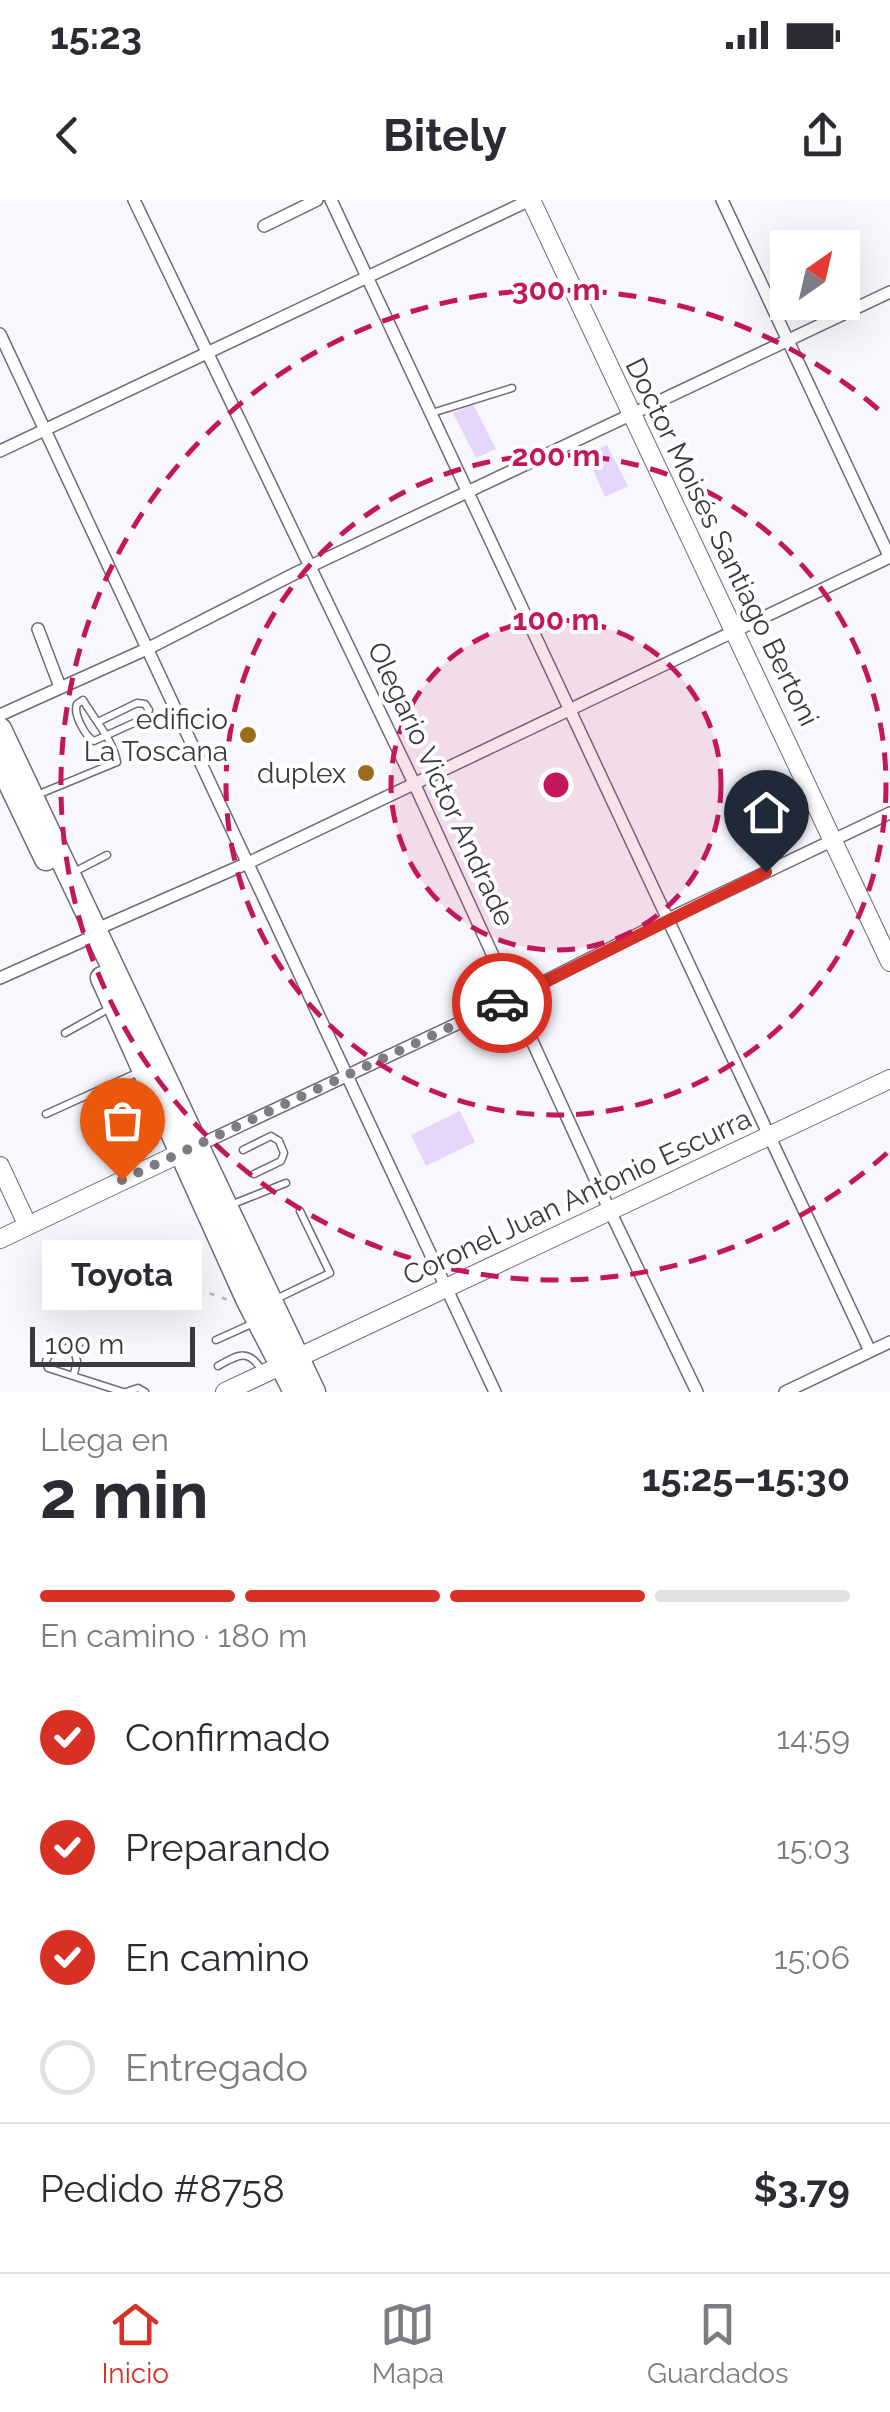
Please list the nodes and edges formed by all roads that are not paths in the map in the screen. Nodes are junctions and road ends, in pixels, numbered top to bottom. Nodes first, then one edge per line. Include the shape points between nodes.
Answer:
1 (134, 200) edge
2 (317, 200) edge
3 (331, 200) edge
4 (530, 200) edge
5 (722, 200) edge
6 (264, 226) dead end
7 (368, 278) junction
8 (890, 292) edge
9 (0, 334) edge
10 (787, 340) junction
11 (208, 354) junction
12 (512, 388) dead end
13 (432, 413) junction
14 (630, 415) junction
15 (44, 431) junction
16 (0, 451) edge
17 (466, 492) junction
18 (890, 557) edge
19 (311, 567) junction
20 (38, 628) dead end
21 (735, 631) junction
22 (149, 648) junction
23 (74, 682) junction
24 (60, 687) junction
25 (83, 700) junction
26 (568, 709) junction
27 (0, 715) edge
28 (98, 722) junction
29 (0, 729) edge
30 (105, 737) junction
31 (0, 761) edge
32 (414, 783) junction
33 (15, 794) edge
34 (890, 814) edge
35 (48, 826) junction
36 (832, 840) junction
37 (107, 855) dead end
38 (250, 862) junction
39 (70, 874) junction
40 (668, 919) junction
41 (91, 935) junction
42 (890, 962) edge
43 (0, 978) edge
44 (512, 998) junction
45 (115, 1005) junction
46 (65, 1033) dead end
47 (144, 1069) junction
48 (346, 1074) junction
49 (890, 1078) edge
50 (162, 1107) junction
51 (46, 1114) dead end
52 (140, 1117) dead end
53 (768, 1138) junction
54 (189, 1150) junction
55 (243, 1150) dead end
56 (0, 1166) edge
57 (254, 1174) dead end
58 (286, 1182) dead end
59 (227, 1207) junction
60 (608, 1209) junction
61 (300, 1211) dead end
62 (28, 1224) junction
63 (0, 1239) edge
64 (447, 1289) junction
65 (262, 1311) junction
66 (86, 1340) dead end
67 (216, 1340) dead end
68 (890, 1342) edge
69 (73, 1347) junction
70 (870, 1352) junction
71 (282, 1364) junction
72 (218, 1366) dead end
73 (74, 1374) junction
74 (296, 1391) edge
75 (124, 1392) edge
76 (145, 1392) edge
77 (226, 1392) edge
78 (495, 1392) edge
79 (697, 1392) edge
80 (784, 1392) edge

1 - 11 street, Olegario Victor Andrade
2 - 6 street
3 - 7 street
4 - 7 street
4 - 14 street, Doctor Moisés Santiago Bertoni
5 - 10 street
7 - 11 street
7 - 13 street
8 - 10 street
9 - 15 street
10 - 14 street
10 - 18 street
11 - 15 street
11 - 19 street, Olegario Victor Andrade
12 - 13 lane
13 - 17 street
14 - 17 street
14 - 21 street, Doctor Moisés Santiago Bertoni
15 - 16 street
15 - 22 street
17 - 19 street
17 - 26 street
18 - 21 street
19 - 22 street
19 - 32 street, Olegario Victor Andrade
20 - 24 street
21 - 26 street
21 - 36 street, Doctor Moisés Santiago Bertoni
22 - 23 street
22 - 38 street
23 - 24 street
23 - 25 lane
24 - 27 street
25 - 28 lane
25 - 30 lane via 75,708 89,739
26 - 32 street
26 - 40 street
28 - 30 lane
28 - 30 lane via 137,703 148,707 145,718
29 - 33 highway
30 - 33 lane via 117,762
31 - 33 highway
31 - 35 street via 12,768 34,814
32 - 38 street
32 - 44 street, Olegario Victor Andrade
33 - 35 highway
33 - 41 highway
34 - 36 street
35 - 39 highway
36 - 40 street
36 - 42 street, Doctor Moisés Santiago Bertoni
37 - 39 lane
38 - 41 street
38 - 48 street
39 - 41 highway
40 - 44 street
40 - 53 street
41 - 43 street
41 - 45 highway
41 - 54 highway
44 - 48 street
44 - 60 street, Olegario Victor Andrade
45 - 46 lane
45 - 47 highway
47 - 50 highway
47 - 51 lane
48 - 54 street
48 - 64 street
49 - 53 street, Coronel Juan Antonio Escurra
50 - 52 lane
50 - 54 highway
53 - 60 street, Coronel Juan Antonio Escurra
53 - 70 street
54 - 59 highway
54 - 62 street
54 - 65 highway
55 - 57 lane via 272,1136 279,1141 281,1161
56 - 62 street
58 - 59 lane
59 - 65 highway
60 - 64 street, Coronel Juan Antonio Escurra
60 - 79 street, Olegario Victor Andrade
61 - 65 lane via 330,1273
62 - 63 street
64 - 71 street, Coronel Juan Antonio Escurra
64 - 78 street
65 - 67 lane
65 - 71 highway
66 - 69 lane
68 - 70 street
69 - 73 lane
69 - 73 lane via 46,1361 56,1372
70 - 80 street
71 - 72 lane via 238,1354
71 - 74 highway
71 - 77 street, Coronel Juan Antonio Escurra
73 - 75 lane
75 - 76 lane

